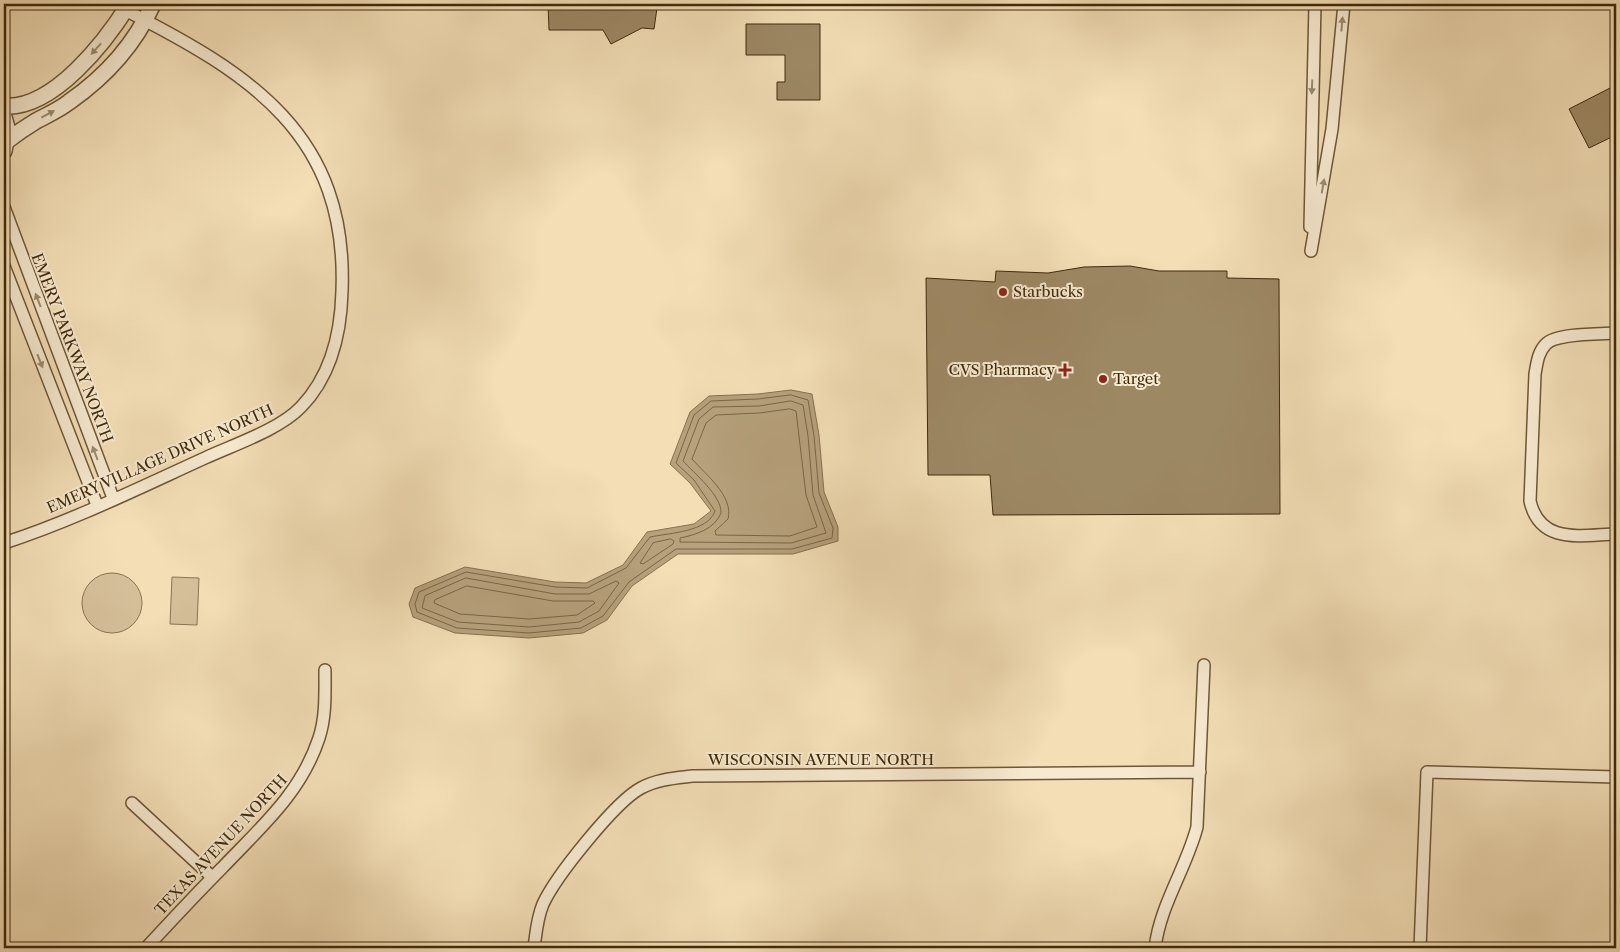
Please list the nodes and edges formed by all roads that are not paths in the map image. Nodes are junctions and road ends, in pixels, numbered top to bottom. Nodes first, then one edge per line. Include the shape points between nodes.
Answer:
1 (153, 4) edge
2 (1315, 4) edge
3 (1344, 4) edge
4 (127, 7) edge
5 (145, 20) junction
6 (4, 106) edge
7 (4, 117) edge
8 (5, 146) edge
9 (4, 207) edge
10 (4, 266) edge
11 (1616, 333) edge
12 (113, 498) junction
13 (97, 505) junction
14 (1616, 534) edge
15 (4, 544) edge
16 (1204, 665) dead end
17 (325, 670) dead end
18 (1200, 772) junction
19 (1616, 777) edge
20 (132, 802) dead end
21 (212, 877) junction
22 (146, 948) edge
23 (534, 948) edge
24 (1155, 948) edge
25 (1420, 948) edge

1 - 5 street
2 -> 3 street via 1309,192 1311,251 1332,129
4 - 5 street, EMERY VILLAGE DRIVE NORTH
4 -> 6 street via 116,27 64,81 33,101 15,107
8 -> 5 street via 33,122 68,103 98,80 126,50
5 - 12 street, EMERY VILLAGE DRIVE NORTH via 213,58 238,76 288,120 303,139 330,193 340,228 343,260 341,311 337,339 328,365 300,408 235,445
7 - 8 street via 8,131
12 -> 9 street, EMERY PARKWAY NORTH
10 -> 13 street
11 - 14 street via 1558,339 1547,342 1539,354 1535,374 1530,501 1533,515 1544,528 1559,534
12 - 13 street, EMERY VILLAGE DRIVE NORTH
13 - 15 street, EMERY VILLAGE DRIVE NORTH
16 - 18 street
17 - 21 street, TEXAS AVENUE NORTH via 320,736 312,759 296,788 276,812
18 - 23 street, WISCONSIN AVENUE NORTH via 693,776 666,779 641,788 600,825 544,903 536,926
18 - 24 street via 1197,827 1190,853 1162,917
19 - 25 street via 1427,772
20 - 21 street
21 - 22 street, TEXAS AVENUE NORTH

